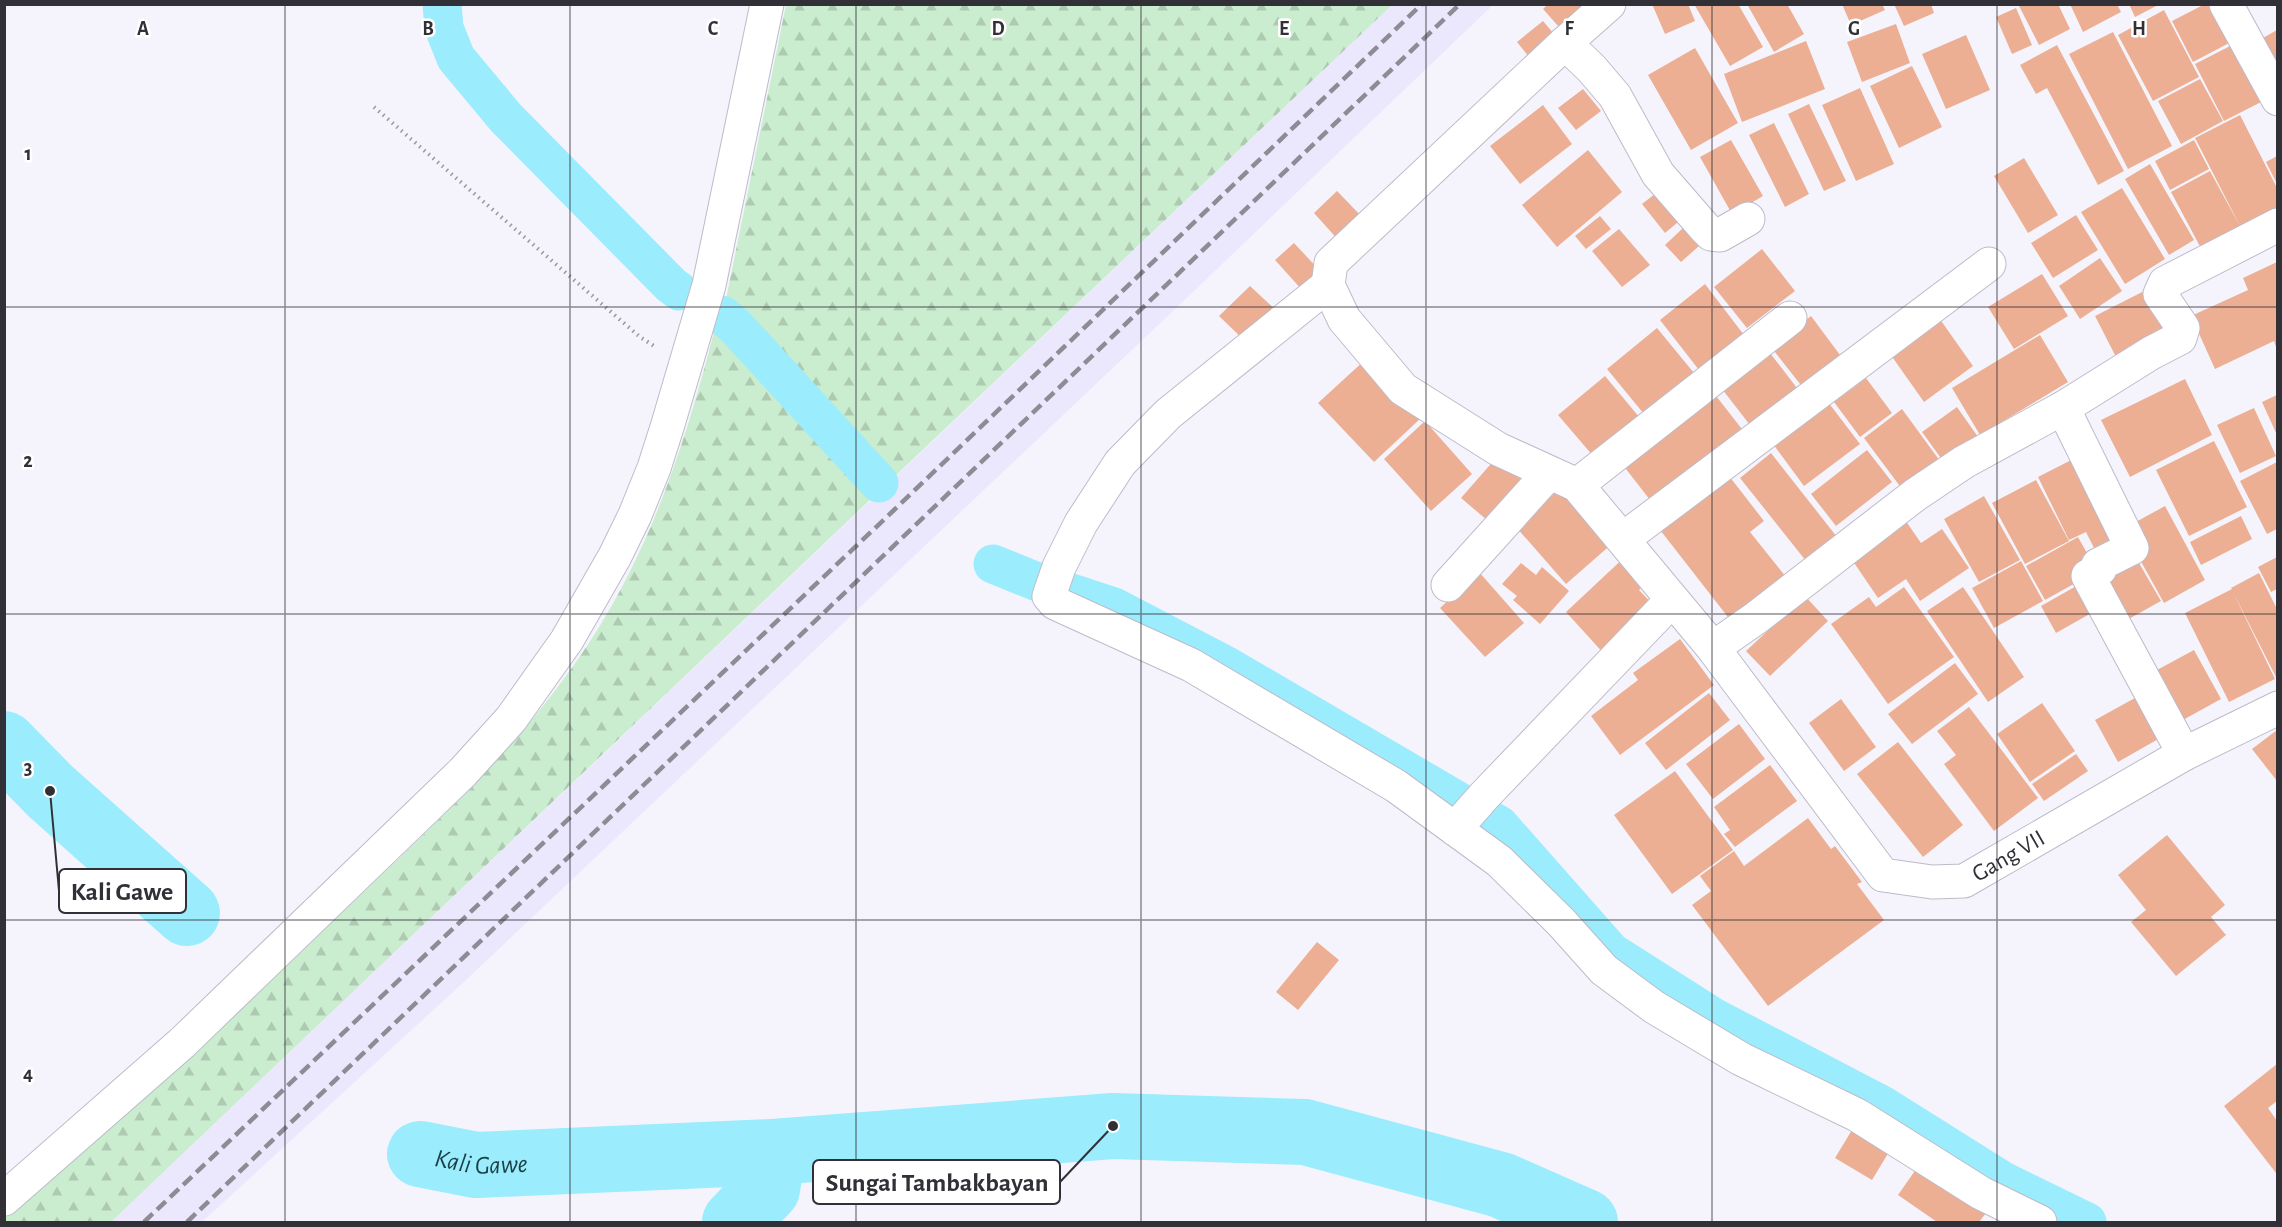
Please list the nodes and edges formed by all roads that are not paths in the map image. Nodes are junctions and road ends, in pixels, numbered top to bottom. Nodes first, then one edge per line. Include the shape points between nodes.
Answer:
1 (766, 4) edge
2 (1609, 4) edge
3 (2226, 4) edge
4 (1565, 43) junction
5 (2277, 99) edge
6 (1748, 219) dead end
7 (2277, 225) edge
8 (1989, 264) dead end
9 (1328, 285) junction
10 (1790, 318) dead end
11 (2063, 408) junction
12 (1563, 479) junction
13 (1623, 539) junction
14 (1448, 585) dead end
15 (1672, 600) junction
16 (1713, 648) junction
17 (2277, 708) edge
18 (2184, 754) junction
19 (1469, 813) junction
20 (4, 1199) edge
21 (2040, 1222) edge

1 - 20 street via 709,285 654,468 610,565 567,640 511,719 463,772 182,1043
2 - 4 street
3 - 5 street
4 - 6 street via 1615,96 1658,174 1711,234 1720,235
4 - 9 street via 1331,263
7 - 11 street via 2165,283 2160,294 2183,328 2180,338
8 - 13 street
9 - 12 street via 1344,320 1402,389 1498,449
9 - 19 street via 1168,414 1120,463 1081,523 1054,581 1055,603 1191,665 1396,786
10 - 12 street
11 - 16 street via 1964,462 1915,495
11 - 18 street via 2132,548 2098,565 2100,569 2088,576
12 - 13 street, Gang VII
12 - 14 street
13 - 15 street, Gang VII
15 - 16 street, Gang VII
15 - 19 street
16 - 18 street, Gang VII via 1883,875 1932,882 1965,881
17 - 18 street, Gang VII
19 - 21 street via 1499,861 1604,970 1654,1006 1741,1059 1857,1115 1981,1193

